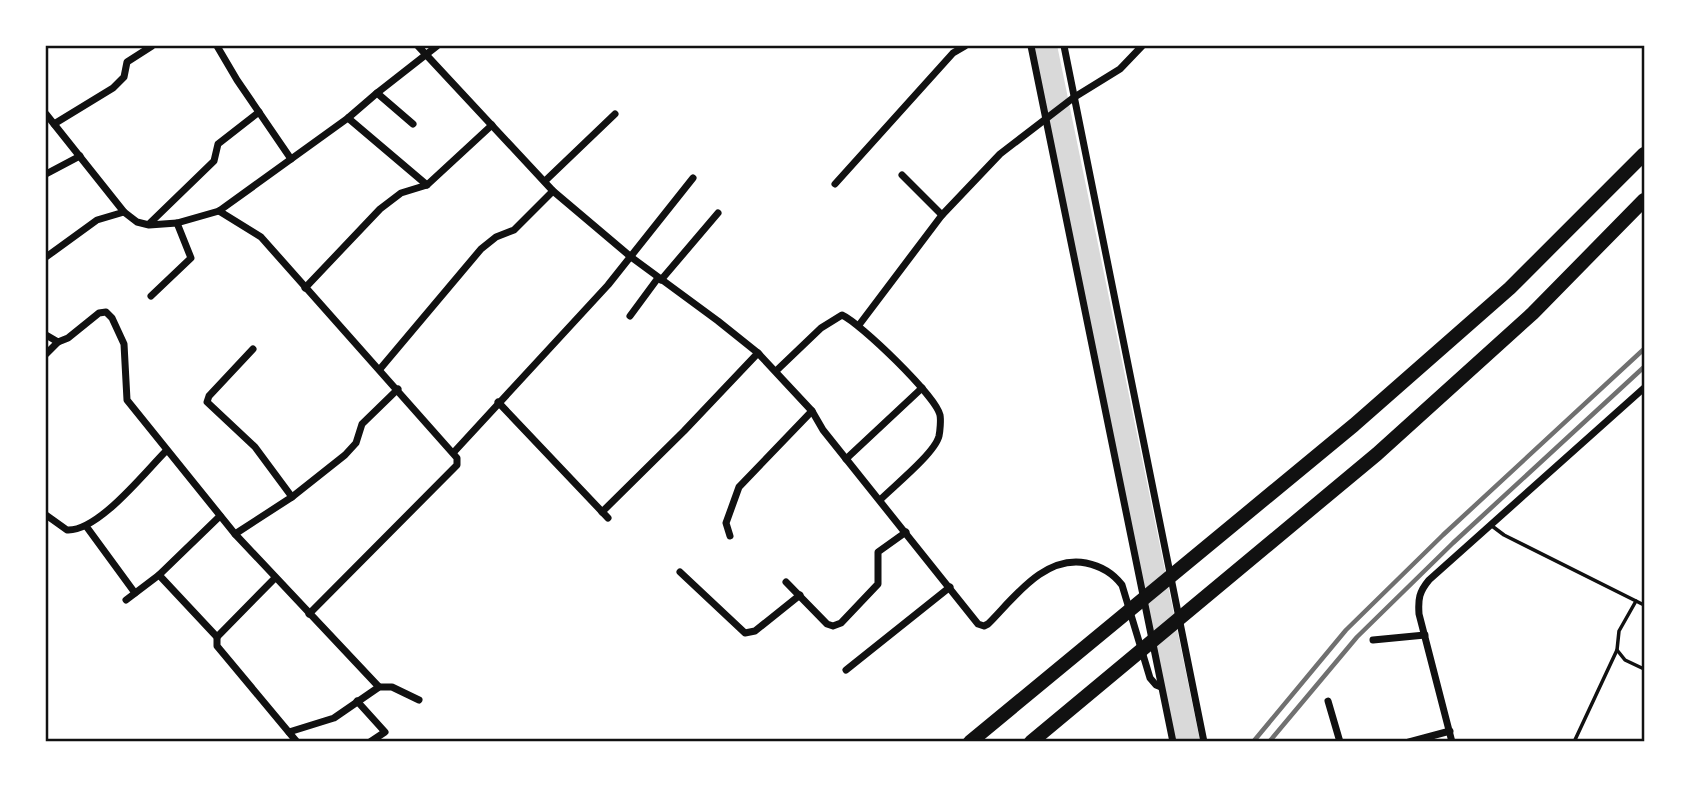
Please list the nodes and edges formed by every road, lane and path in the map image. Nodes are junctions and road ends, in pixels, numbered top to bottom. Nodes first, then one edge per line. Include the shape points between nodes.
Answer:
1 (152, 46) edge
2 (217, 46) edge
3 (418, 46) edge
4 (437, 46) edge
5 (965, 46) edge
6 (1031, 46) edge
7 (1063, 46) edge
8 (1142, 46) edge
9 (428, 54) junction
10 (377, 93) junction
11 (1073, 98) junction
12 (259, 112) junction
13 (46, 114) edge
14 (615, 114) dead end
15 (348, 118) junction
16 (1048, 119) junction
17 (54, 124) junction
18 (414, 124) dead end
19 (492, 125) junction
20 (1644, 154) edge
21 (80, 156) junction
22 (291, 159) junction
23 (46, 174) edge
24 (902, 175) dead end
25 (693, 178) dead end
26 (545, 181) junction
27 (835, 184) dead end
28 (427, 185) junction
29 (554, 191) junction
30 (1644, 200) edge
31 (124, 212) junction
32 (219, 212) junction
33 (718, 213) dead end
34 (943, 215) junction
35 (177, 223) junction
36 (149, 225) junction
37 (46, 257) edge
38 (631, 257) junction
39 (660, 279) junction
40 (305, 288) junction
41 (151, 296) dead end
42 (630, 316) dead end
43 (859, 325) junction
44 (46, 335) edge
45 (58, 342) junction
46 (253, 349) dead end
47 (758, 353) junction
48 (46, 354) edge
49 (380, 369) junction
50 (776, 371) junction
51 (922, 388) junction
52 (1644, 388) edge
53 (398, 389) junction
54 (498, 402) junction
55 (812, 411) junction
56 (166, 451) junction
57 (454, 452) junction
58 (846, 459) junction
59 (292, 497) junction
60 (880, 500) junction
61 (46, 515) edge
62 (220, 516) junction
63 (1490, 525) junction
64 (86, 526) junction
65 (906, 532) junction
66 (235, 534) junction
67 (730, 536) dead end
68 (680, 572) dead end
69 (159, 575) junction
70 (275, 578) junction
71 (786, 582) dead end
72 (950, 587) junction
73 (135, 593) junction
74 (800, 596) junction
75 (125, 600) dead end
76 (1636, 601) junction
77 (1644, 605) edge
78 (309, 614) junction
79 (1425, 635) junction
80 (217, 637) junction
81 (1373, 640) dead end
82 (1617, 650) junction
83 (1644, 669) edge
84 (846, 670) dead end
85 (379, 687) junction
86 (1161, 687) junction
87 (419, 700) dead end
88 (358, 701) junction
89 (1328, 701) dead end
90 (1450, 731) junction
91 (289, 732) junction
92 (296, 741) edge
93 (370, 741) edge
94 (970, 741) edge
95 (1031, 741) edge
96 (1173, 741) edge
97 (1204, 741) edge
98 (1340, 741) edge
99 (1409, 741) edge
100 (1452, 741) edge
101 (1574, 741) edge

1 - 17 street via 127,62 124,77 113,89
2 - 12 street
3 - 9 street
4 - 9 street
5 - 27 street via 953,53
6 - 16 street
7 - 11 street
8 - 11 street via 1120,69
9 - 10 street
9 - 19 street
10 - 15 street
10 - 18 street
11 - 16 street
11 - 97 street
12 - 22 street
12 - 36 street via 218,144 214,161
13 - 17 street
14 - 26 street
15 - 22 street
15 - 28 street
16 - 34 street via 1000,154
16 - 86 street
17 - 21 street
19 - 26 street
19 - 28 street
20 - 94 highway via 1510,288 1354,425
21 - 23 street
21 - 31 street
22 - 32 street
24 - 34 street
25 - 38 street
26 - 29 street
28 - 40 street via 401,193 380,209
29 - 38 street
29 - 49 street via 514,230 481,249
30 - 95 highway via 1533,313 1388,444
31 - 36 street
31 - 37 street via 97,220
32 - 35 street
32 - 40 street via 261,237
33 - 39 street
34 - 43 street
35 - 36 street
35 - 41 street via 191,258
38 - 39 street
38 - 54 street
39 - 42 street
39 - 47 street
40 - 49 street
43 - 50 street via 842,315 832,320
43 - 51 street
44 - 45 street
45 - 48 street
45 - 56 street via 99,313 112,318 124,344 127,400
46 - 59 street via 207,402 255,447
47 - 50 street
47 - 54 street via 605,515
49 - 53 street
50 - 55 street
51 - 58 street
51 - 60 street via 940,413 939,436 933,448
52 - 63 street
53 - 57 street
53 - 59 street via 362,424 356,443 345,455
54 - 57 street
55 - 58 street
55 - 67 street via 739,487 726,523
56 - 62 street
56 - 64 street
57 - 78 street via 457,465
58 - 60 street
59 - 66 street
60 - 65 street
61 - 64 street via 67,530
62 - 66 street
62 - 69 street
63 - 76 lane
63 - 79 street via 1420,591 1419,614
64 - 73 street
65 - 72 street
65 - 74 street via 878,552 878,584 841,623 827,624
66 - 70 street
68 - 74 street via 745,633 755,631
69 - 73 street
69 - 80 street
70 - 78 street
70 - 80 street
71 - 74 street
72 - 84 street
72 - 86 street via 984,626 1040,573 1058,564 1099,566 1122,585 1150,678
73 - 75 street
76 - 77 lane
76 - 82 lane via 1619,631
78 - 85 street
79 - 81 street
79 - 90 street
80 - 91 street via 217,646
82 - 83 lane via 1625,660
82 - 101 lane
85 - 87 street via 392,687
85 - 88 street
86 - 96 street
88 - 91 street via 334,718
88 - 93 street via 385,732
89 - 98 street
90 - 99 street
90 - 100 street
91 - 92 street

